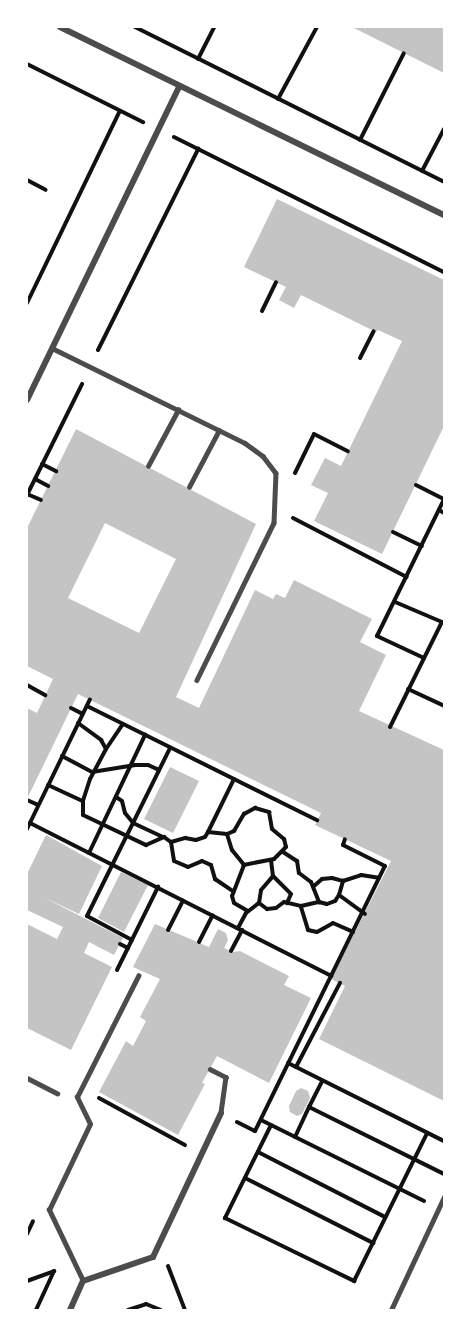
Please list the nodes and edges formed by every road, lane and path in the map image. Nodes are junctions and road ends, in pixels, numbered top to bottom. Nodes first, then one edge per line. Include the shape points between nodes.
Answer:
1 (60, 27) edge
2 (214, 27) edge
3 (316, 27) edge
4 (137, 28) edge
5 (404, 53) dead end
6 (198, 59) junction
7 (27, 64) edge
8 (179, 87) junction
9 (278, 99) junction
10 (120, 111) junction
11 (444, 129) edge
12 (159, 130) junction
13 (360, 140) junction
14 (198, 149) junction
15 (422, 171) junction
16 (27, 180) edge
17 (444, 182) edge
18 (46, 190) dead end
19 (444, 215) edge
20 (350, 225) junction
21 (346, 232) dead end
22 (390, 244) junction
23 (386, 252) dead end
24 (444, 272) edge
25 (276, 282) dead end
26 (27, 303) edge
27 (262, 311) dead end
28 (374, 330) dead end
29 (52, 348) junction
30 (360, 358) dead end
31 (90, 367) junction
32 (27, 400) edge
33 (178, 410) junction
34 (219, 430) junction
35 (306, 450) dead end
36 (348, 451) dead end
37 (42, 464) junction
38 (148, 466) dead end
39 (56, 471) dead end
40 (35, 479) junction
41 (416, 485) dead end
42 (48, 486) dead end
43 (189, 487) dead end
44 (27, 494) edge
45 (444, 499) edge
46 (41, 500) dead end
47 (289, 509) dead end
48 (439, 510) junction
49 (444, 513) edge
50 (393, 532) dead end
51 (422, 546) junction
52 (407, 577) junction
53 (395, 602) junction
54 (443, 622) edge
55 (424, 658) junction
56 (197, 680) dead end
57 (27, 685) edge
58 (408, 689) junction
59 (45, 695) dead end
60 (90, 699) dead end
61 (87, 706) junction
62 (444, 706) edge
63 (71, 708) dead end
64 (83, 714) junction
65 (78, 723) junction
66 (123, 724) junction
67 (390, 727) dead end
68 (145, 735) junction
69 (170, 748) junction
70 (106, 749) junction
71 (197, 752) dead end
72 (62, 756) junction
73 (194, 759) junction
74 (130, 767) junction
75 (159, 770) junction
76 (92, 772) junction
77 (234, 779) junction
78 (48, 785) junction
79 (116, 796) junction
80 (27, 800) edge
81 (83, 801) junction
82 (38, 805) junction
83 (317, 820) dead end
84 (30, 823) junction
85 (134, 823) junction
86 (103, 824) junction
87 (27, 829) edge
88 (208, 832) junction
89 (227, 834) junction
90 (127, 835) junction
91 (164, 837) junction
92 (345, 839) dead end
93 (171, 842) junction
94 (283, 852) junction
95 (89, 853) junction
96 (271, 860) junction
97 (113, 865) junction
98 (244, 865) junction
99 (273, 876) junction
100 (379, 878) junction
101 (343, 881) junction
102 (314, 886) junction
103 (158, 887) junction
104 (233, 891) junction
105 (339, 895) junction
106 (183, 900) junction
107 (319, 902) junction
108 (259, 903) junction
109 (287, 903) junction
110 (301, 906) junction
111 (248, 911) junction
112 (363, 914) junction
113 (213, 915) junction
114 (240, 929) junction
115 (168, 930) dead end
116 (353, 932) junction
117 (132, 940) junction
118 (199, 942) dead end
119 (120, 944) dead end
120 (231, 951) dead end
121 (138, 976) dead end
122 (331, 976) junction
123 (340, 983) dead end
124 (288, 1064) junction
125 (296, 1067) junction
126 (210, 1069) dead end
127 (27, 1078) edge
128 (322, 1081) junction
129 (81, 1088) junction
130 (57, 1093) dead end
131 (309, 1107) junction
132 (221, 1113) junction
133 (261, 1120) junction
134 (271, 1125) junction
135 (427, 1133) junction
136 (295, 1137) junction
137 (444, 1141) edge
138 (258, 1152) junction
139 (201, 1154) junction
140 (414, 1159) junction
141 (444, 1174) edge
142 (245, 1178) junction
143 (399, 1188) junction
144 (444, 1197) edge
145 (439, 1208) junction
146 (385, 1217) junction
147 (33, 1220) dead end
148 (27, 1233) edge
149 (159, 1242) junction
150 (373, 1243) junction
151 (27, 1281) edge
152 (83, 1281) junction
153 (36, 1310) edge
154 (70, 1310) edge
155 (128, 1310) edge
156 (161, 1310) edge
157 (185, 1310) edge
158 (391, 1310) edge

1 - 8 street
2 - 6 path
3 - 9 path
4 - 6 path
5 - 13 path
6 - 9 path
7 - 10 path
8 - 12 street
8 - 19 street
9 - 13 path
10 - 12 path
10 - 26 path
11 - 15 path
12 - 14 path
12 - 29 street
13 - 15 path
14 - 20 path
14 - 31 path
15 - 17 path
16 - 18 path
20 - 21 path
20 - 22 path
22 - 23 path
22 - 24 path
25 - 27 path
28 - 30 path
29 - 31 lane
29 - 32 street
31 - 33 lane
31 - 37 path
33 - 34 lane
33 - 38 lane
34 - 43 lane
34 - 56 lane via 263,456 276,473 277,495 274,523
35 - 36 path via 314,434
37 - 39 path
37 - 40 path
40 - 42 path
40 - 44 path
41 - 45 path
44 - 46 path
45 - 48 path
47 - 52 path via 291,517
48 - 49 path
48 - 51 path
50 - 51 path
51 - 52 path
52 - 53 path
53 - 54 path
53 - 55 path via 377,636
54 - 55 path
55 - 58 path
57 - 59 path
58 - 62 path
58 - 67 path
60 - 61 path
61 - 64 path
61 - 66 path
63 - 64 path
64 - 65 path
65 - 70 path via 101,740
65 - 72 path
66 - 68 path
66 - 70 path
68 - 69 path
68 - 74 path
69 - 73 path
69 - 75 path
70 - 76 path
71 - 73 path
72 - 76 path
72 - 78 path
73 - 77 path
74 - 75 path via 148,765
74 - 76 path
74 - 79 path
75 - 85 path
76 - 81 path
77 - 83 path
77 - 88 path
78 - 81 path
78 - 82 path
79 - 85 path
79 - 86 path
80 - 82 path
81 - 86 path via 83,815
82 - 84 path
84 - 87 path
84 - 95 path
85 - 90 path
85 - 91 path
86 - 90 path
86 - 95 path
88 - 89 path
88 - 93 path via 196,840
89 - 94 path via 234,831 244,814 262,808 268,812 272,829 286,843
89 - 98 path via 232,850
90 - 91 path via 146,845
90 - 97 path
91 - 93 path
92 - 100 path via 343,845 386,868
93 - 104 path via 174,861 188,867 202,861 211,865 216,879
94 - 96 path
94 - 102 path via 297,861 299,873
95 - 97 path
96 - 98 path
96 - 99 path
97 - 103 path
97 - 117 path via 87,916
98 - 104 path
99 - 108 path via 261,890
99 - 109 path via 291,894
100 - 101 path via 361,875
100 - 112 path
101 - 102 path via 322,879
101 - 105 path
102 - 107 path
103 - 106 path
103 - 117 path
104 - 111 path via 234,903
105 - 107 path via 335,902
105 - 112 path
106 - 113 path
106 - 115 path
107 - 110 path
108 - 109 path via 267,909
108 - 111 path
109 - 110 path
110 - 116 path via 308,930 317,932 333,923
111 - 114 path
112 - 116 path
113 - 114 path
113 - 118 path
114 - 120 path
114 - 122 path
116 - 122 path
117 - 119 path via 128,948
121 - 129 lane
122 - 124 path
123 - 125 path
124 - 125 path
124 - 133 path
125 - 128 path
126 - 132 lane via 226,1077
127 - 130 street
128 - 131 path
128 - 135 path
129 - 139 path
129 - 152 lane via 77,1097 90,1124 50,1210
131 - 136 path
131 - 140 path
132 - 133 path via 255,1131
132 - 139 street
133 - 134 path
134 - 136 path
134 - 138 path
135 - 137 path
135 - 140 path
136 - 143 path
138 - 142 path
138 - 146 path
139 - 149 street
140 - 141 path
140 - 143 path
142 - 150 path
142 - 150 path via 225,1218 354,1281
143 - 145 path
143 - 146 path
144 - 145 lane
145 - 158 lane
146 - 150 path
147 - 148 path
149 - 152 street via 153,1257
149 - 157 path
151 - 153 path via 54,1271
152 - 154 street
155 - 156 path via 146,1304

